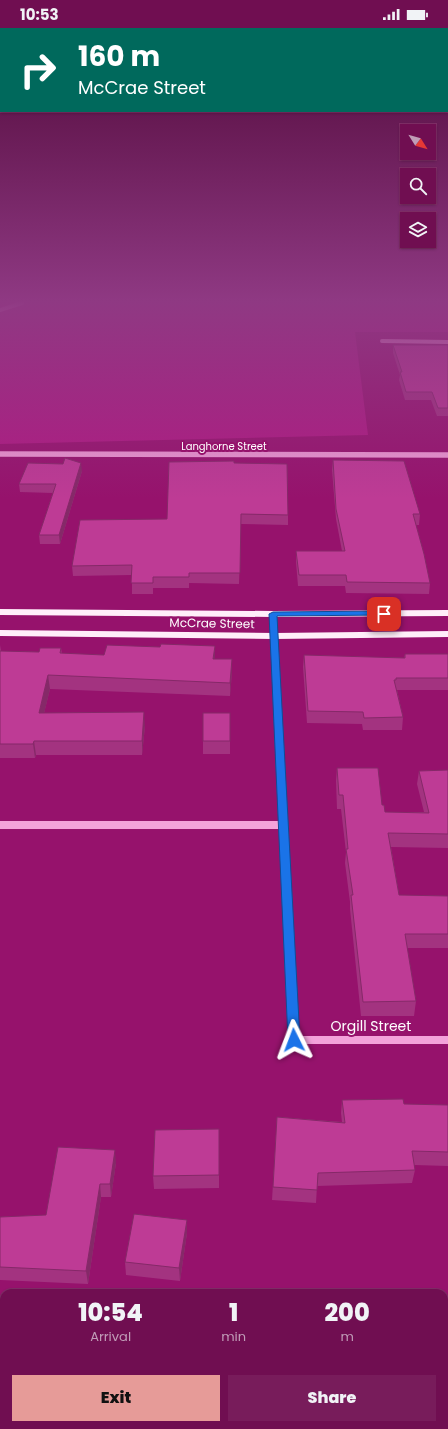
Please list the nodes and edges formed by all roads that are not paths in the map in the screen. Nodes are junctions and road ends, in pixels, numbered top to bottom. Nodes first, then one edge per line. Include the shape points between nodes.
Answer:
1 (0, 454) edge
2 (448, 455) edge
3 (0, 612) edge
4 (448, 613) edge
5 (273, 614) junction
6 (0, 633) edge
7 (448, 634) edge
8 (274, 636) junction
9 (0, 825) edge
10 (283, 825) junction
11 (448, 1040) edge

1 - 2 street, Langhorne Street
3 - 5 main road, McCrae Street
4 - 5 main road, McCrae Street
5 - 8 street
6 - 8 main road, McCrae Street
7 - 8 main road, McCrae Street
8 - 10 street
9 - 10 street
10 - 11 street, Orgill Street via 294,1040

